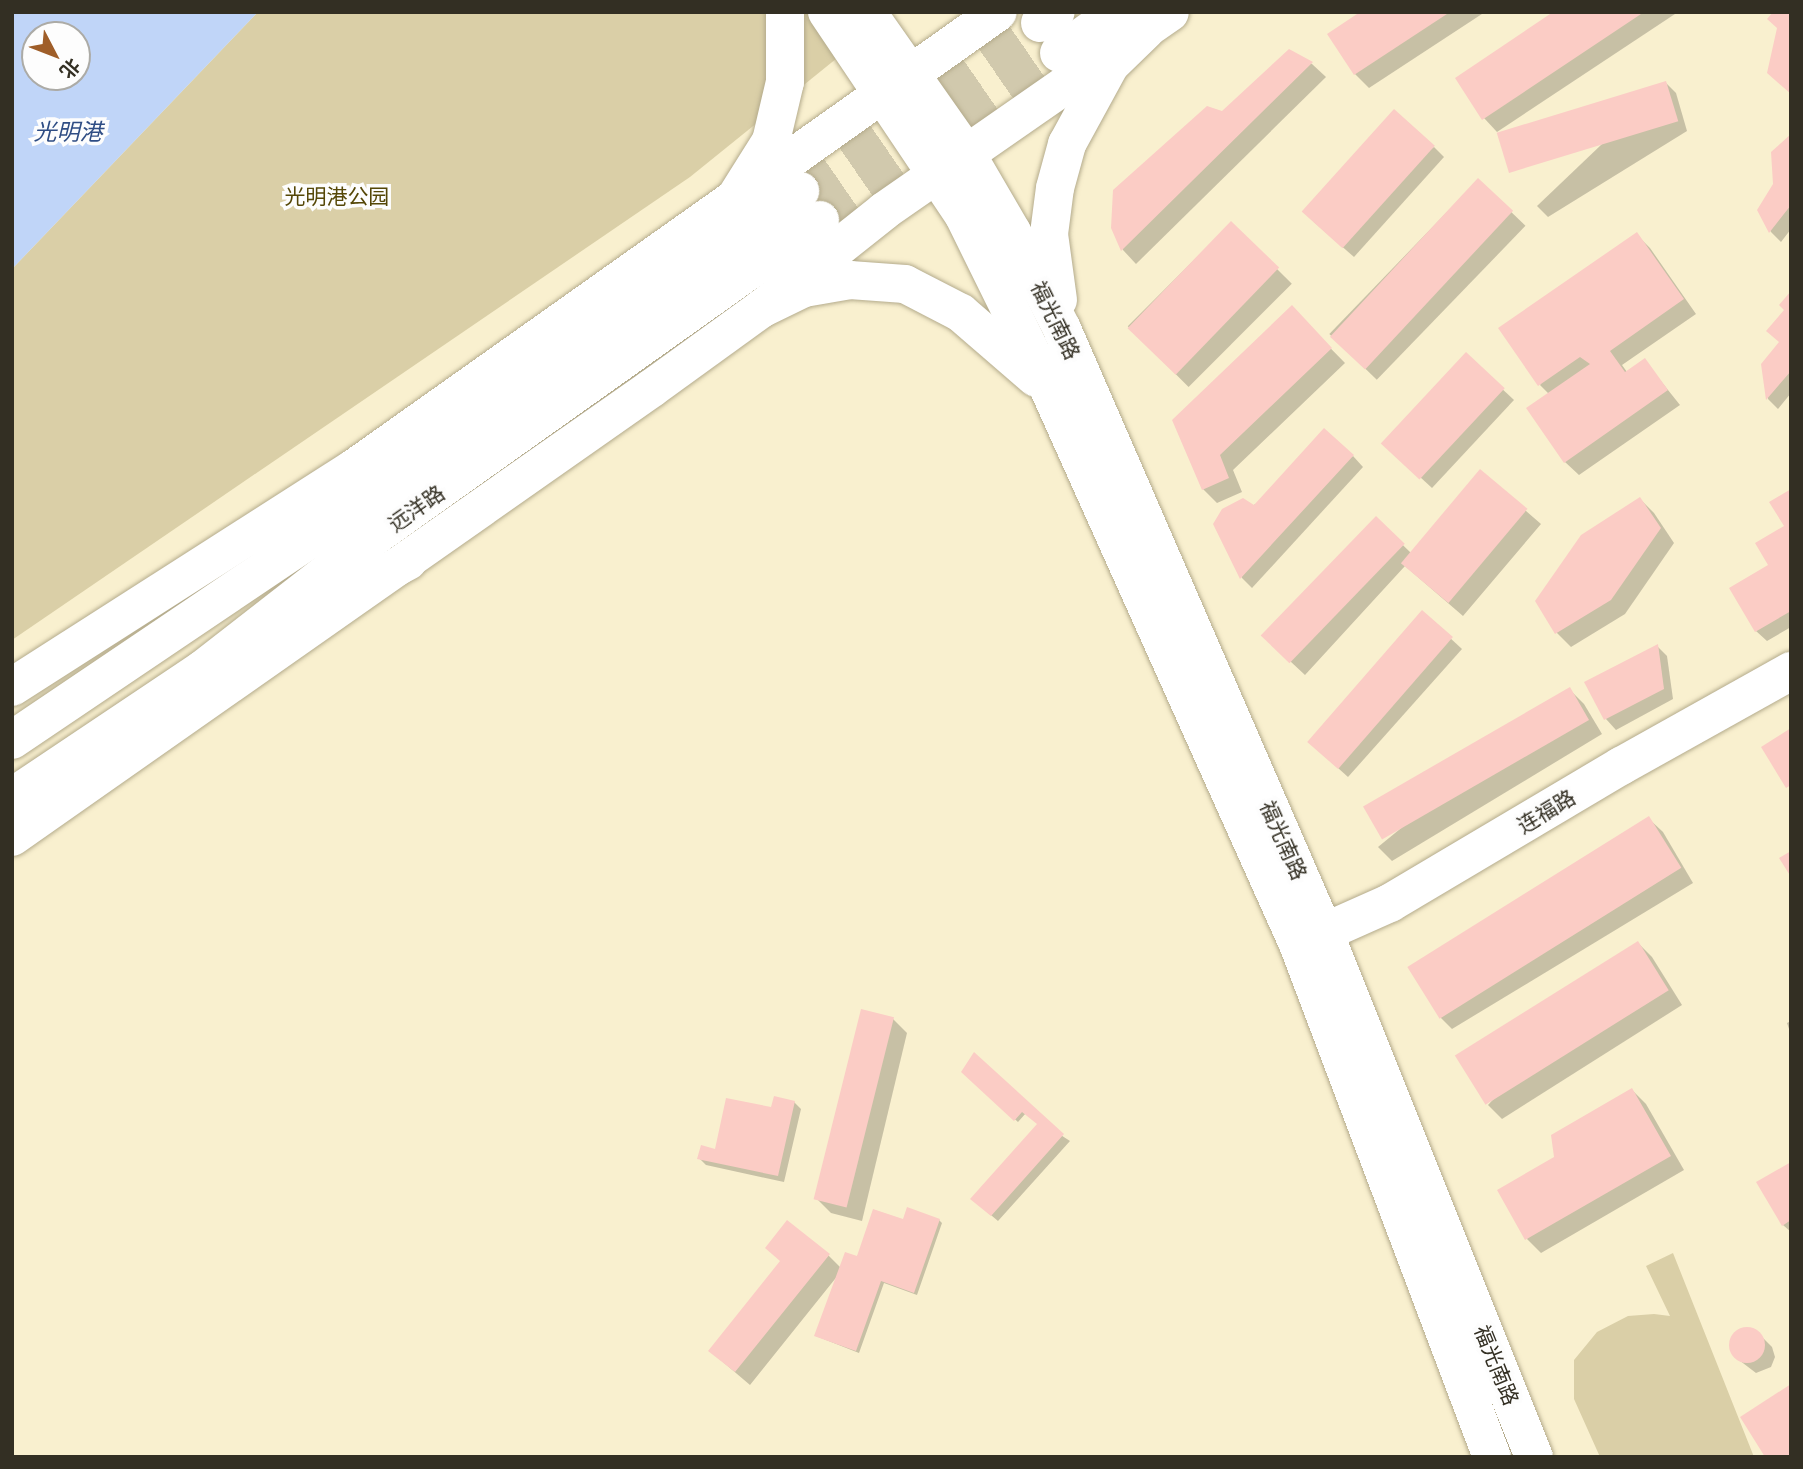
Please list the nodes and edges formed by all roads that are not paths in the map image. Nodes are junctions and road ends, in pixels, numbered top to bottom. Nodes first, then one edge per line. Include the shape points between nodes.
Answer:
1 (785, 12) edge
2 (998, 12) edge
3 (844, 17) edge
4 (1145, 18) edge
5 (1052, 29) tunnel mouth
6 (897, 83) junction
7 (952, 163) junction
8 (737, 195) junction
9 (997, 241) junction
10 (761, 309) junction
11 (1062, 330) junction
12 (1049, 389) junction
13 (353, 469) junction
14 (408, 561) junction
15 (174, 630) junction
16 (203, 669) junction
17 (1791, 671) edge
18 (12, 687) edge
19 (12, 740) edge
20 (12, 797) edge
21 (12, 837) edge
22 (1311, 938) junction
23 (1492, 1457) edge
24 (1534, 1457) edge

1 - 8 main road via 785,82 771,141
2 - 6 main road
3 - 6 main road
4 - 5 main road
4 - 7 main road
4 - 11 main road via 1110,65 1067,144 1055,188 1049,234
6 - 7 main road
6 - 8 main road
7 - 9 main road
7 - 10 main road
8 - 13 main road
9 - 11 main road, 福光南路
9 - 12 main road, 福光南路
10 - 12 main road via 804,288 838,282 905,284 961,313
10 - 14 main road
11 - 22 main road, 福光南路
12 - 22 main road, 福光南路
13 - 15 main road
13 - 18 main road
14 - 16 main road
14 - 21 main road
15 - 16 main road, 远洋路 via 810,205
15 - 19 main road, 远洋路
16 - 20 main road, 远洋路
17 - 22 main road, 连福路 via 1390,903
22 - 23 main road, 福光南路
22 - 24 main road, 福光南路

